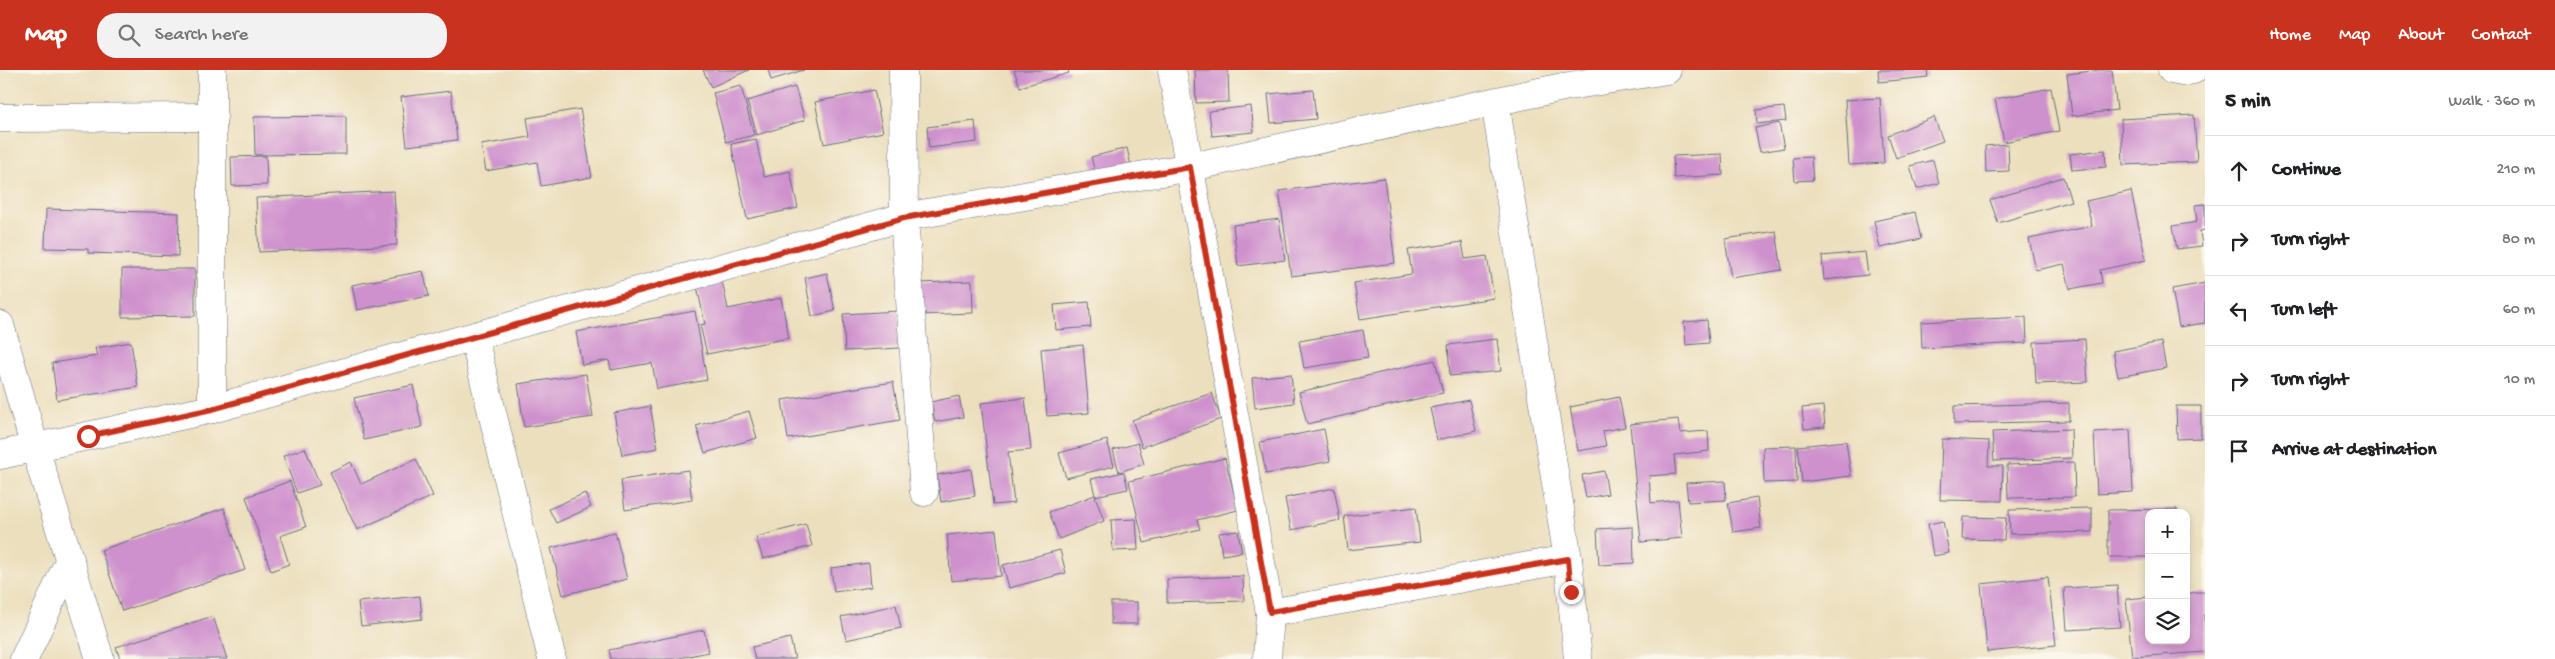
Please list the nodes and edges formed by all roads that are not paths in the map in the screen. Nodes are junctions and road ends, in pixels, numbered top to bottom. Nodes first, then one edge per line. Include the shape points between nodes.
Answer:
1 (212, 70) edge
2 (903, 70) edge
3 (1172, 70) edge
4 (1667, 70) edge
5 (2172, 70) edge
6 (2193, 70) edge
7 (1496, 102) junction
8 (0, 118) edge
9 (212, 118) junction
10 (1190, 167) junction
11 (904, 218) junction
12 (0, 325) edge
13 (474, 338) junction
14 (212, 409) junction
15 (35, 448) junction
16 (0, 455) edge
17 (924, 492) dead end
18 (70, 559) junction
19 (1568, 559) junction
20 (1270, 612) junction
21 (24, 659) edge
22 (100, 659) edge
23 (552, 659) edge
24 (1267, 659) edge
25 (1578, 659) edge

1 - 9 street
2 - 11 street
3 - 10 street
4 - 7 street
5 - 6 street
7 - 10 street
7 - 19 street
8 - 9 street
9 - 14 street
10 - 11 street
10 - 20 street
11 - 13 street
11 - 17 street
12 - 15 street
13 - 14 street
13 - 23 street
14 - 15 street
15 - 16 street
15 - 18 street
18 - 21 street
18 - 22 street
19 - 20 street
19 - 25 street
20 - 24 street

